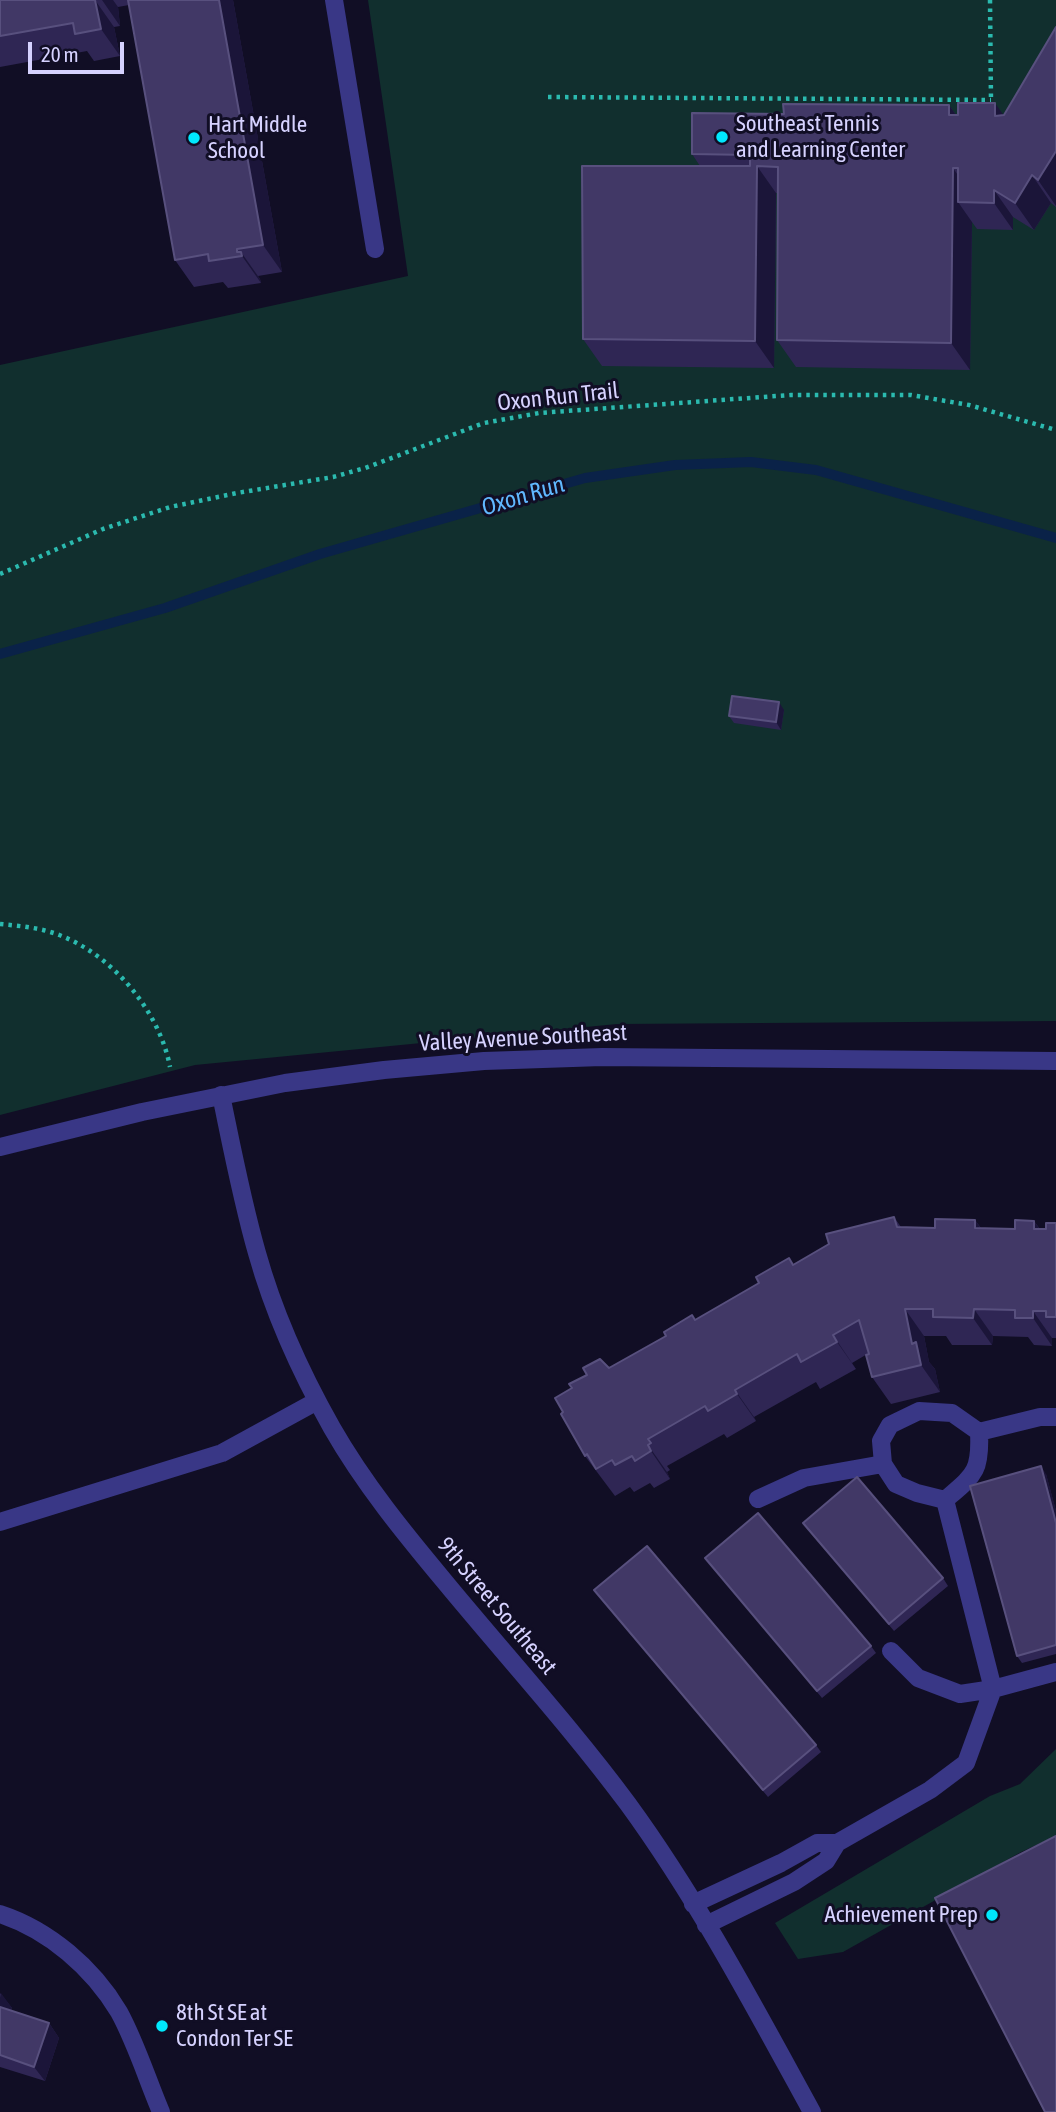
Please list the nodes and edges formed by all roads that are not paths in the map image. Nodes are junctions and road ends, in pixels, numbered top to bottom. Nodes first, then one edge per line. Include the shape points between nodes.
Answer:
1 (334, 0) edge
2 (375, 249) dead end
3 (1056, 1061) edge
4 (221, 1095) junction
5 (0, 1147) edge
6 (317, 1401) junction
7 (1056, 1417) edge
8 (979, 1432) junction
9 (883, 1464) junction
10 (758, 1499) dead end
11 (945, 1500) junction
12 (0, 1522) edge
13 (891, 1651) dead end
14 (1056, 1672) edge
15 (993, 1689) junction
16 (836, 1843) junction
17 (693, 1904) junction
18 (0, 1914) edge
19 (706, 1925) junction
20 (161, 2112) edge
21 (812, 2112) edge

1 - 2 street
3 - 4 street, Valley Avenue Southeast via 524,1059 335,1076
4 - 5 street, Valley Avenue Southeast
4 - 6 street, 9th Street Southeast via 257,1256
6 - 12 street via 222,1453
6 - 17 street, 9th Street Southeast via 360,1473 404,1532 592,1757
7 - 8 street
8 - 9 street via 952,1413 919,1411 890,1424 881,1441
8 - 11 street via 980,1457 972,1476
9 - 10 street via 804,1478
9 - 11 street via 896,1484
11 - 15 street
13 - 15 street via 918,1678 960,1694
14 - 15 street
15 - 16 street via 965,1763 930,1790
16 - 17 street via 817,1843
16 - 19 street via 826,1861 794,1882
17 - 19 street, 9th Street Southeast
18 - 20 street via 55,1943 105,1991 120,2014
19 - 21 street, 9th Street Southeast

